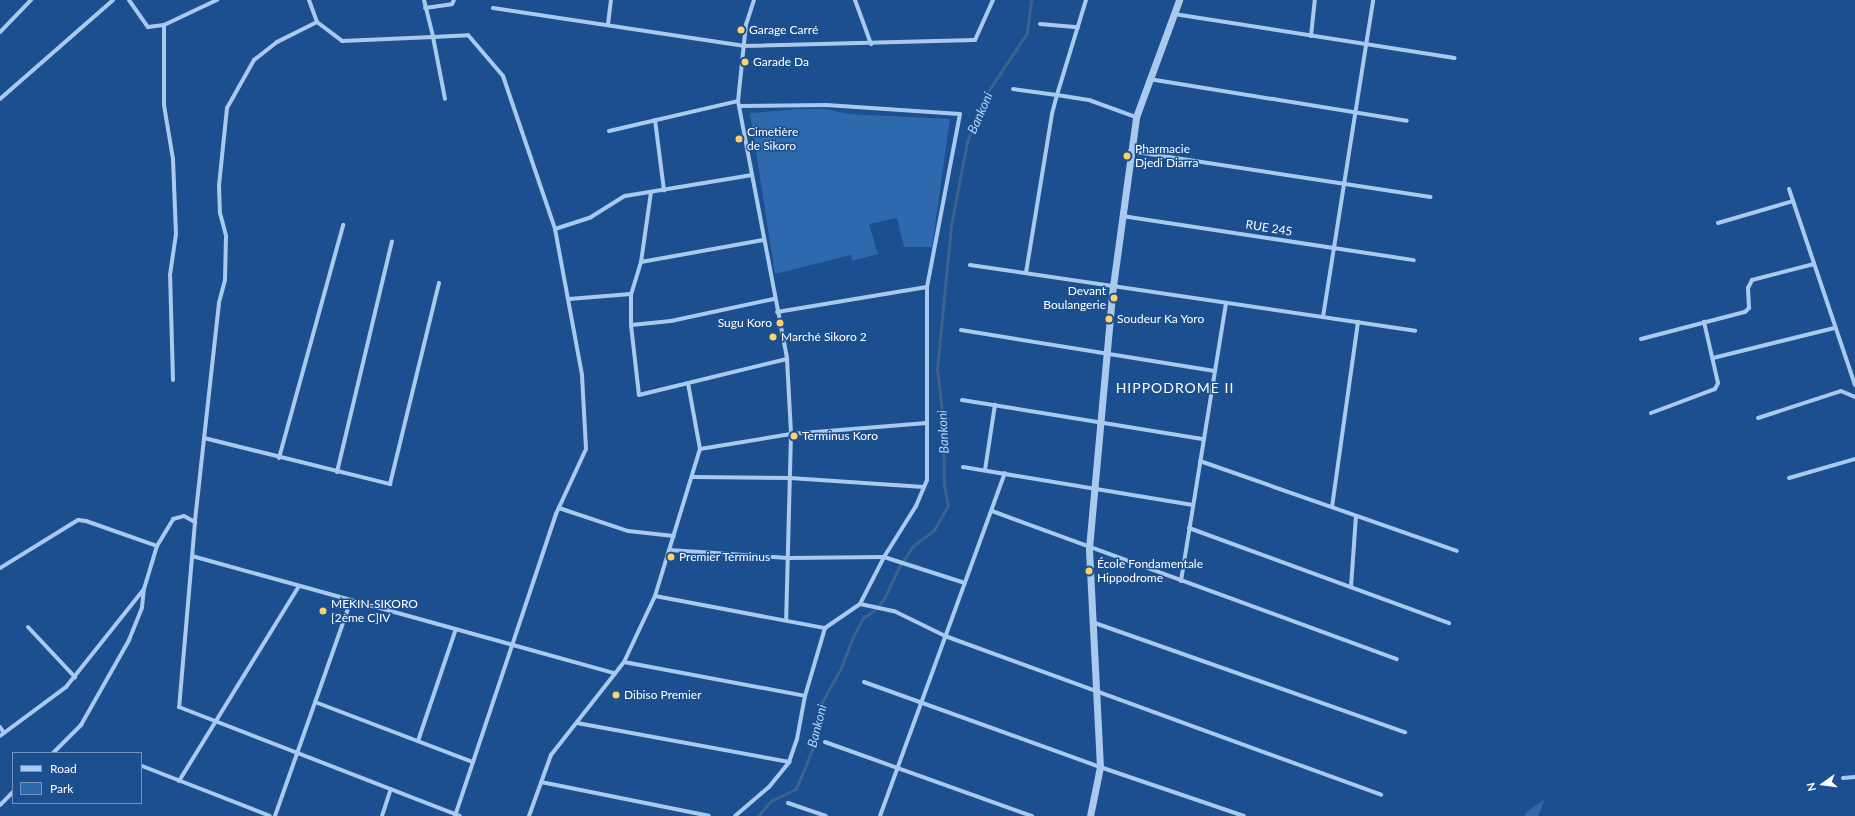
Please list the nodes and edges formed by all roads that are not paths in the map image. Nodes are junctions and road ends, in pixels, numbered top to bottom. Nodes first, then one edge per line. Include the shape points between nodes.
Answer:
1 (31, 0) edge
2 (113, 0) edge
3 (129, 0) edge
4 (217, 0) edge
5 (309, 0) edge
6 (424, 0) edge
7 (454, 0) edge
8 (611, 0) edge
9 (754, 0) edge
10 (851, 0) edge
11 (856, 0) edge
12 (993, 0) edge
13 (1086, 0) edge
14 (1179, 0) edge
15 (1315, 0) edge
16 (1373, 0) edge
17 (425, 8) junction
18 (493, 8) dead end
19 (1174, 14) junction
20 (317, 22) junction
21 (164, 24) junction
22 (608, 24) junction
23 (1040, 24) dead end
24 (1078, 27) junction
25 (0, 32) edge
26 (1311, 36) junction
27 (433, 37) junction
28 (870, 44) junction
29 (1366, 44) junction
30 (743, 46) junction
31 (1455, 58) dead end
32 (1149, 79) junction
33 (1013, 89) dead end
34 (1057, 95) junction
35 (0, 99) edge
36 (445, 99) dead end
37 (738, 101) junction
38 (739, 106) junction
39 (1356, 111) junction
40 (1136, 117) junction
41 (655, 120) junction
42 (1407, 120) dead end
43 (609, 131) dead end
44 (1130, 151) junction
45 (752, 175) junction
46 (1344, 184) junction
47 (1789, 189) dead end
48 (664, 190) junction
49 (651, 192) junction
50 (1432, 197) dead end
51 (1794, 201) junction
52 (1121, 216) junction
53 (1718, 223) dead end
54 (343, 225) dead end
55 (555, 229) junction
56 (763, 240) junction
57 (392, 241) dead end
58 (1334, 248) junction
59 (1414, 260) dead end
60 (641, 262) junction
61 (1814, 264) junction
62 (970, 265) dead end
63 (1026, 273) junction
64 (439, 283) dead end
65 (1113, 286) junction
66 (926, 287) junction
67 (632, 294) junction
68 (569, 299) junction
69 (774, 299) junction
70 (1226, 303) junction
71 (777, 312) junction
72 (1323, 317) junction
73 (1358, 322) junction
74 (1704, 322) junction
75 (630, 325) junction
76 (1834, 328) junction
77 (961, 330) dead end
78 (1416, 330) dead end
79 (1641, 339) dead end
80 (1106, 354) junction
81 (787, 358) junction
82 (1714, 358) junction
83 (1215, 371) junction
84 (173, 380) dead end
85 (688, 383) junction
86 (1855, 385) edge
87 (1855, 397) edge
88 (962, 400) dead end
89 (995, 405) junction
90 (1651, 413) dead end
91 (1758, 418) dead end
92 (1100, 422) junction
93 (927, 423) junction
94 (791, 434) junction
95 (204, 438) junction
96 (1204, 439) junction
97 (700, 449) junction
98 (279, 458) junction
99 (1855, 459) edge
100 (1200, 461) junction
101 (963, 467) dead end
102 (985, 470) junction
103 (337, 472) junction
104 (1005, 473) junction
105 (692, 476) junction
106 (790, 478) junction
107 (1789, 478) dead end
108 (924, 487) junction
109 (1094, 487) junction
110 (1193, 505) junction
111 (1332, 507) junction
112 (559, 508) junction
113 (992, 511) junction
114 (1356, 516) junction
115 (195, 522) junction
116 (1189, 528) junction
117 (674, 536) junction
118 (158, 546) junction
119 (1089, 548) junction
120 (670, 550) junction
121 (1457, 551) dead end
122 (192, 556) junction
123 (884, 557) junction
124 (789, 558) junction
125 (0, 568) edge
126 (1181, 581) junction
127 (965, 583) junction
128 (299, 586) junction
129 (1351, 587) junction
130 (144, 589) junction
131 (655, 596) junction
132 (351, 600) junction
133 (860, 604) junction
134 (786, 620) junction
135 (1091, 622) junction
136 (1450, 623) dead end
137 (28, 627) dead end
138 (825, 628) junction
139 (456, 629) junction
140 (945, 636) junction
141 (512, 645) junction
142 (1398, 659) dead end
143 (624, 662) junction
144 (615, 673) junction
145 (75, 677) junction
146 (864, 682) dead end
147 (1095, 691) junction
148 (805, 696) junction
149 (315, 702) junction
150 (920, 702) junction
151 (216, 722) junction
152 (577, 723) junction
153 (0, 727) edge
154 (1405, 732) dead end
155 (4, 733) junction
156 (0, 736) edge
157 (418, 741) junction
158 (825, 742) dead end
159 (54, 752) edge
160 (297, 753) junction
161 (473, 762) junction
162 (789, 762) junction
163 (142, 766) dead end
164 (897, 766) junction
165 (1100, 767) junction
166 (1855, 777) edge
167 (1844, 778) dead end
168 (179, 781) junction
169 (541, 782) junction
170 (391, 789) junction
171 (12, 793) edge
172 (1381, 795) dead end
173 (788, 803) dead end
174 (0, 805) edge
175 (455, 815) edge
176 (270, 816) edge
177 (275, 816) edge
178 (382, 816) edge
179 (460, 816) edge
180 (529, 816) edge
181 (709, 816) edge
182 (735, 816) edge
183 (826, 816) edge
184 (880, 816) edge
185 (1032, 816) edge
186 (1090, 816) edge
187 (1244, 816) edge

1 - 25 street
2 - 35 street
3 - 21 street via 148,27
4 - 21 street
5 - 20 street
6 - 17 street
7 - 17 street via 452,4
8 - 22 street
9 - 30 street via 746,24
10 - 11 street
11 - 28 street
12 - 28 street via 975,40
13 - 24 street
14 - 19 street
15 - 26 street
16 - 29 street
17 - 27 street
18 - 22 street
19 - 26 street
19 - 32 street
20 - 27 street via 342,41
20 - 95 street via 277,42 254,60 227,108 219,186 220,213 226,236 225,280 219,303
21 - 84 street via 164,105 173,159 176,234 170,275
22 - 30 street
23 - 24 street
24 - 34 street
26 - 29 street
27 - 36 street
27 - 55 street via 468,35 503,76
28 - 30 street
29 - 31 street
29 - 39 street
30 - 37 street
32 - 39 street
32 - 40 street
33 - 34 street
34 - 40 street via 1089,100
34 - 63 street
37 - 38 street
37 - 41 street
38 - 45 street
38 - 66 street via 826,105 960,114
39 - 42 street
39 - 46 street
40 - 44 street
41 - 43 street
41 - 48 street
44 - 46 street
44 - 52 street
45 - 48 street
45 - 56 street
46 - 50 street
46 - 58 street
47 - 51 street
48 - 49 street
49 - 55 street via 625,196 591,218
49 - 60 street
51 - 53 street
51 - 61 street
52 - 58 street, RUE 245
52 - 65 street
54 - 98 street
55 - 68 street
56 - 60 street
56 - 69 street
57 - 103 street
58 - 59 street, RUE 245
58 - 72 street
60 - 67 street
61 - 74 street via 1752,280 1748,288 1749,308 1745,312
61 - 76 street
62 - 63 street
63 - 65 street
64 - 103 street via 390,484
65 - 70 street
65 - 80 street
66 - 71 street
66 - 93 street
67 - 68 street
67 - 75 street
68 - 112 street via 582,375 586,449
69 - 71 street
69 - 75 street via 671,321
70 - 72 street
70 - 83 street
71 - 81 street
72 - 73 street
73 - 78 street
73 - 111 street
74 - 79 street
74 - 82 street
75 - 85 street via 639,395
76 - 82 street
76 - 86 street
77 - 80 street
80 - 83 street
80 - 92 street
81 - 85 street
81 - 94 street
82 - 90 street via 1718,383 1715,389
83 - 96 street
85 - 97 street
87 - 91 street via 1841,391
88 - 89 street
89 - 92 street
89 - 102 street
92 - 96 street
92 - 109 street
93 - 94 street
93 - 108 street via 927,480
94 - 97 street
94 - 106 street
95 - 98 street
95 - 115 street
96 - 100 street
97 - 105 street
98 - 103 street
99 - 107 street
100 - 110 street
100 - 111 street
101 - 102 street
102 - 104 street
104 - 109 street
104 - 113 street
105 - 106 street
105 - 117 street
106 - 108 street
106 - 124 street
108 - 123 street via 916,506
109 - 110 street
109 - 119 street
110 - 116 street
111 - 114 street
112 - 117 street via 628,531
112 - 141 street
113 - 119 street
113 - 127 street
114 - 121 street
114 - 129 street
115 - 118 street via 184,516 173,519
115 - 122 street
116 - 126 street
116 - 129 street
117 - 120 street
118 - 125 street via 78,520
118 - 130 street
119 - 126 street
119 - 135 street
120 - 124 street
120 - 131 street
122 - 128 street
122 - 151 street via 179,707
123 - 124 street
123 - 127 street
123 - 133 street
124 - 134 street
126 - 142 street
127 - 140 street
128 - 132 street
128 - 151 street
129 - 136 street
130 - 145 street
130 - 159 street via 142,607 129,640 97,701 81,725
131 - 134 street
131 - 143 street
132 - 139 street
132 - 149 street
133 - 138 street
133 - 140 street via 894,611
134 - 138 street
135 - 147 street
135 - 154 street
137 - 145 street
138 - 148 street
139 - 141 street
139 - 157 street
140 - 147 street
140 - 150 street
141 - 144 street
141 - 161 street
143 - 144 street
143 - 148 street
144 - 152 street
145 - 155 street via 66,687
146 - 150 street
147 - 165 street
147 - 172 street
148 - 162 street via 797,740
149 - 157 street
149 - 160 street
150 - 164 street
150 - 165 street
151 - 160 street
151 - 168 street
152 - 162 street
152 - 169 street via 551,756
153 - 155 street
155 - 156 street
157 - 161 street
158 - 164 street
160 - 170 street
160 - 177 street
161 - 175 street
162 - 182 street via 769,787
163 - 168 street
164 - 184 street
164 - 185 street
165 - 186 street
165 - 187 street
166 - 167 street
168 - 176 street
169 - 180 street
169 - 181 street
170 - 175 street
170 - 178 street
171 - 174 street
173 - 183 street
175 - 179 street

